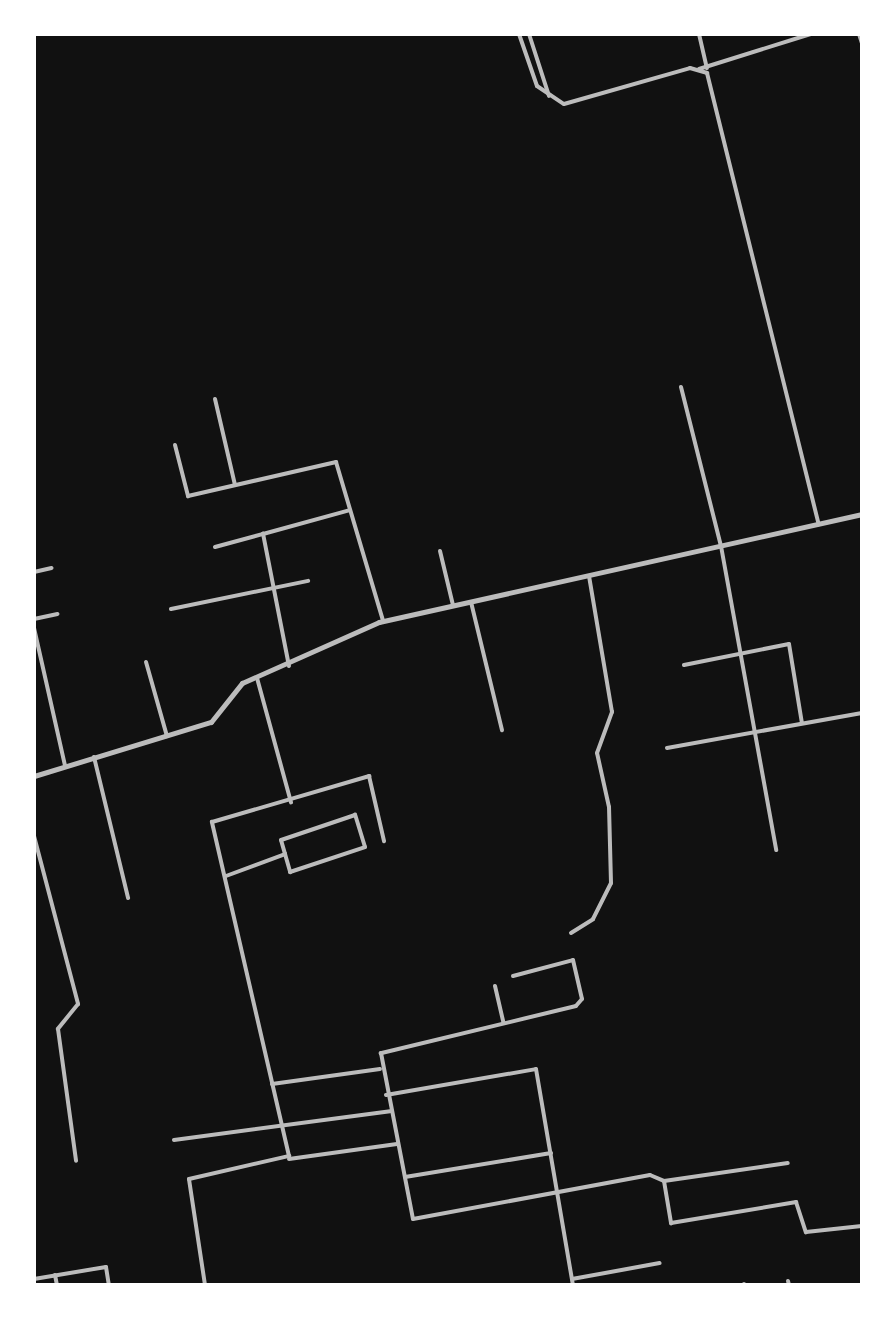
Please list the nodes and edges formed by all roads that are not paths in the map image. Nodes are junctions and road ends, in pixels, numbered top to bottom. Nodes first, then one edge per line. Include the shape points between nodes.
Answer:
1 (519, 34) edge
2 (529, 34) edge
3 (699, 34) edge
4 (811, 34) edge
5 (859, 34) edge
6 (862, 41) edge
7 (706, 67) junction
8 (698, 69) junction
9 (709, 78) junction
10 (549, 96) junction
11 (681, 387) dead end
12 (215, 399) dead end
13 (175, 445) dead end
14 (235, 485) junction
15 (350, 510) junction
16 (862, 514) edge
17 (819, 524) junction
18 (263, 534) junction
19 (721, 546) junction
20 (215, 547) dead end
21 (440, 551) dead end
22 (52, 568) dead end
23 (34, 572) edge
24 (589, 576) junction
25 (308, 581) dead end
26 (274, 589) junction
27 (471, 602) junction
28 (453, 605) junction
29 (171, 609) dead end
30 (57, 614) dead end
31 (34, 619) edge
32 (383, 621) junction
33 (34, 628) edge
34 (740, 654) junction
35 (146, 662) dead end
36 (684, 665) dead end
37 (289, 666) junction
38 (257, 678) junction
39 (862, 713) edge
40 (802, 723) junction
41 (502, 730) dead end
42 (753, 731) junction
43 (167, 736) junction
44 (667, 748) dead end
45 (94, 757) junction
46 (65, 766) junction
47 (34, 776) edge
48 (291, 802) junction
49 (34, 836) edge
50 (384, 841) dead end
51 (776, 850) dead end
52 (285, 854) junction
53 (225, 876) junction
54 (128, 898) dead end
55 (571, 933) dead end
56 (513, 976) dead end
57 (495, 986) dead end
58 (503, 1022) junction
59 (380, 1069) junction
60 (272, 1084) junction
61 (386, 1095) junction
62 (390, 1111) junction
63 (284, 1126) junction
64 (174, 1140) dead end
65 (397, 1144) junction
66 (551, 1153) junction
67 (288, 1159) junction
68 (76, 1161) dead end
69 (788, 1163) dead end
70 (405, 1177) junction
71 (664, 1181) junction
72 (558, 1193) junction
73 (862, 1226) edge
74 (660, 1263) dead end
75 (55, 1275) junction
76 (34, 1279) edge
77 (573, 1282) edge
78 (57, 1285) edge
79 (109, 1285) edge
80 (205, 1285) edge

1 - 10 street via 532,75
2 - 10 street
3 - 7 street
4 - 7 street
5 - 6 street
7 - 8 street
7 - 9 street
8 - 9 street
8 - 10 street via 572,103
9 - 17 street
11 - 19 street
12 - 14 street
13 - 14 street via 188,496
14 - 15 street via 336,462
15 - 18 street
15 - 32 street
16 - 17 street
17 - 19 street
18 - 20 street
18 - 26 street
19 - 24 street
19 - 34 street
21 - 28 street
22 - 23 street
24 - 27 street
24 - 55 street via 612,712 597,753 609,807 611,883 593,919
25 - 26 street
26 - 29 street
26 - 37 street
27 - 28 street
27 - 41 street
28 - 32 street
30 - 31 street
32 - 37 street
33 - 46 street
34 - 36 street
34 - 40 street via 789,644
34 - 42 street
35 - 43 street
37 - 38 street
38 - 43 street via 227,697 211,722
38 - 48 street
39 - 40 street
40 - 42 street
42 - 44 street
42 - 51 street
43 - 45 street
45 - 46 street
45 - 54 street
46 - 47 street
48 - 50 street via 369,776
48 - 53 street via 212,822
49 - 68 street via 78,1004 58,1029
52 - 52 street via 290,872 365,847 355,815 281,840
52 - 53 street
53 - 60 street
56 - 58 street via 573,960 582,999
57 - 58 street
58 - 59 street via 381,1053
59 - 60 street
59 - 61 street
60 - 63 street
61 - 62 street
61 - 66 street via 533,1067
62 - 63 street
62 - 65 street
63 - 64 street
63 - 67 street
65 - 67 street
65 - 70 street
66 - 70 street
66 - 72 street
67 - 80 street via 189,1179
69 - 71 street
70 - 72 street via 413,1219
71 - 72 street via 650,1175
71 - 73 street via 671,1223 796,1202 806,1232
72 - 77 street
74 - 77 street
75 - 76 street
75 - 78 street
75 - 79 street via 106,1267

